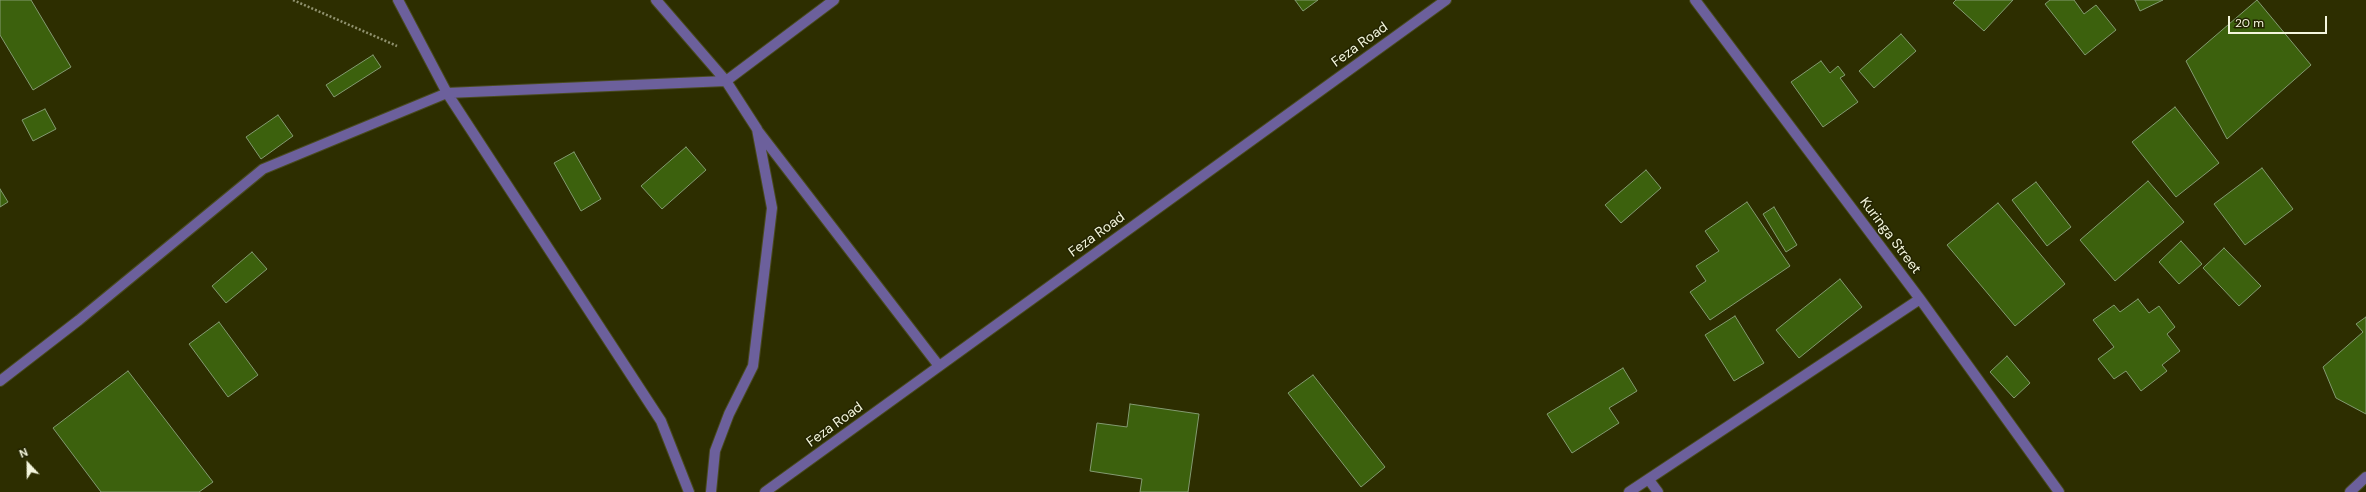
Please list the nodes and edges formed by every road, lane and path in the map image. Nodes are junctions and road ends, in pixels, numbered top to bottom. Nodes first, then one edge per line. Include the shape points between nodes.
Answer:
1 (293, 0) edge
2 (398, 0) edge
3 (656, 0) edge
4 (834, 0) edge
5 (1446, 0) edge
6 (1695, 0) edge
7 (429, 61) junction
8 (726, 82) junction
9 (447, 93) junction
10 (757, 129) junction
11 (1920, 299) junction
12 (939, 366) junction
13 (0, 381) edge
14 (2366, 477) edge
15 (1649, 480) junction
16 (689, 492) edge
17 (711, 492) edge
18 (766, 492) edge
19 (1629, 492) edge
20 (1658, 492) edge
21 (2059, 492) edge
22 (2350, 492) edge

1 - 7 path
2 - 7 street
3 - 8 street
4 - 8 street
5 - 12 street, Feza Road
6 - 11 street, Kuringa Street
7 - 9 street
8 - 9 street
8 - 10 street
9 - 13 street via 263,169 79,320
9 - 16 street via 662,421
10 - 12 street
10 - 17 street via 772,208 754,359 715,451
11 - 15 street
11 - 21 street, Kuringa Street
12 - 18 street, Feza Road
14 - 22 street
15 - 19 street
15 - 20 street

